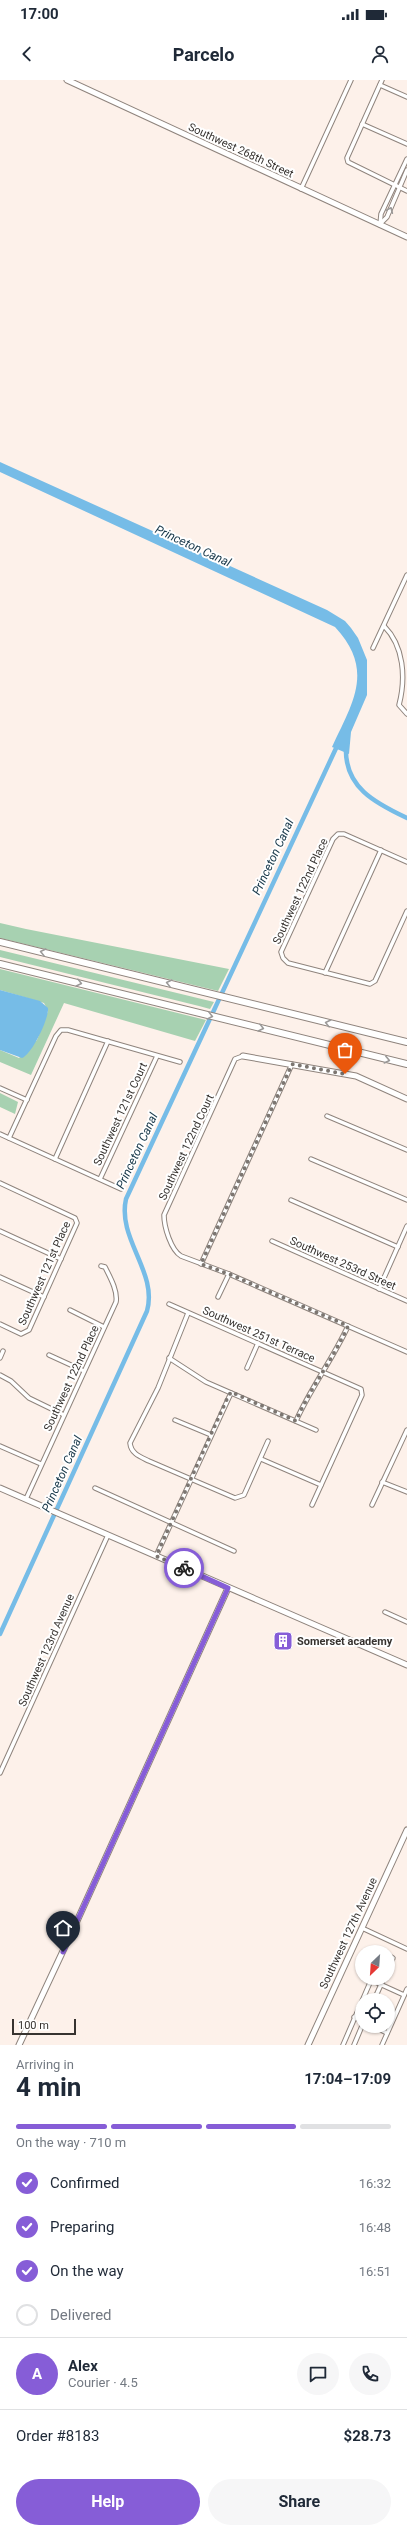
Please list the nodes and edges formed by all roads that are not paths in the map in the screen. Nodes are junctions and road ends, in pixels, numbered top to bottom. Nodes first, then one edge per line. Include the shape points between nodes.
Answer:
1 (67, 80) edge
2 (351, 80) edge
3 (382, 80) edge
4 (380, 84) junction
5 (407, 97) edge
6 (362, 124) junction
7 (407, 144) edge
8 (407, 159) edge
9 (407, 170) edge
10 (394, 186) junction
11 (301, 188) junction
12 (399, 188) junction
13 (407, 191) edge
14 (380, 225) junction
15 (407, 237) edge
16 (407, 575) edge
17 (406, 581) edge
18 (384, 626) junction
19 (373, 648) dead end
20 (407, 714) edge
21 (381, 850) junction
22 (407, 862) edge
23 (407, 913) edge
24 (0, 942) edge
25 (0, 964) edge
26 (325, 973) junction
27 (108, 1041) junction
28 (407, 1042) edge
29 (157, 1056) junction
30 (243, 1056) joint
31 (180, 1062) dead end
32 (292, 1064) junction
33 (407, 1064) edge
34 (0, 1088) edge
35 (407, 1099) edge
36 (27, 1100) junction
37 (327, 1116) dead end
38 (0, 1134) edge
39 (10, 1138) junction
40 (407, 1150) edge
41 (55, 1158) junction
42 (311, 1159) dead end
43 (100, 1179) junction
44 (0, 1183) edge
45 (121, 1189) dead end
46 (291, 1200) dead end
47 (407, 1200) edge
48 (407, 1226) edge
49 (0, 1231) edge
50 (272, 1241) dead end
51 (398, 1247) junction
52 (61, 1259) junction
53 (201, 1264) junction
54 (101, 1266) dead end
55 (229, 1274) junction
56 (0, 1277) edge
57 (379, 1289) junction
58 (218, 1296) dead end
59 (44, 1297) junction
60 (407, 1302) edge
61 (169, 1304) dead end
62 (70, 1310) dead end
63 (188, 1312) junction
64 (0, 1324) edge
65 (348, 1326) junction
66 (104, 1327) junction
67 (258, 1343) junction
68 (407, 1345) edge
69 (3, 1351) dead end
70 (406, 1351) edge
71 (49, 1355) dead end
72 (0, 1358) edge
73 (169, 1358) junction
74 (247, 1368) dead end
75 (84, 1371) junction
76 (323, 1371) junction
77 (0, 1375) edge
78 (231, 1392) junction
79 (64, 1415) junction
80 (175, 1420) dead end
81 (296, 1421) junction
82 (316, 1430) dead end
83 (407, 1430) edge
84 (211, 1435) junction
85 (268, 1441) dead end
86 (0, 1446) edge
87 (260, 1459) junction
88 (41, 1464) junction
89 (192, 1480) junction
90 (382, 1482) junction
91 (321, 1484) junction
92 (0, 1488) edge
93 (95, 1488) dead end
94 (407, 1492) edge
95 (26, 1499) junction
96 (312, 1504) dead end
97 (372, 1505) dead end
98 (172, 1523) junction
99 (108, 1535) junction
100 (234, 1550) dead end
101 (156, 1556) junction
102 (228, 1588) junction
103 (385, 1612) dead end
104 (407, 1622) edge
105 (407, 1665) edge
106 (0, 1773) edge
107 (407, 1830) edge
108 (362, 1928) junction
109 (407, 1949) edge
110 (368, 1985) edge
111 (381, 1985) joint
112 (407, 1989) edge
113 (377, 1993) edge
114 (404, 1995) junction
115 (395, 2015) edge
116 (354, 2017) joint
117 (359, 2033) edge
118 (387, 2033) edge
119 (19, 2045) edge
120 (308, 2045) edge
121 (343, 2045) edge
122 (354, 2045) edge
123 (382, 2045) edge

1 - 11 street, Southwest 268th Street
2 - 11 street
3 - 4 street
4 - 5 street
4 - 6 street
6 - 7 street
6 - 10 street via 348,162
8 - 10 street
9 - 12 street
10 - 12 street
10 - 14 street via 381,214
11 - 14 street, Southwest 268th Street
12 - 13 street
14 -> 12 street via 387,217
14 - 15 street, Southwest 268th Street
16 - 17 street
17 - 18 street
18 - 19 street
18 - 20 street via 394,636 398,646 403,678 399,705
21 - 22 street
21 - 26 street
21 - 26 street, Southwest 122nd Place via 344,834 338,834 333,839 282,952 288,963
23 - 26 street via 375,981 370,984
28 -> 24 highway
25 -> 33 highway
27 - 29 street
27 - 36 street via 61,1030
27 - 41 street
29 - 31 street
29 - 43 street, Southwest 121st Court
30 - 32 street
30 - 53 street, Southwest 122nd Court via 235,1059 164,1215 175,1251
32 - 35 street via 356,1076
32 - 53 street
34 - 36 street
36 - 39 street
37 - 40 street
38 - 39 street
39 - 41 street
41 - 43 street
42 - 47 street
43 - 45 street
44 - 52 street, Southwest 121st Place via 75,1218 77,1223
46 - 51 street
48 - 51 street
49 - 52 street
50 - 57 street, Southwest 253rd Street
51 - 57 street
52 - 59 street, Southwest 121st Place
53 - 55 street
54 - 66 street, Southwest 122nd Place via 105,1267 116,1296
55 - 58 street
55 - 65 street
56 - 59 street
57 - 60 street, Southwest 253rd Street
59 - 64 street, Southwest 121st Place via 30,1328 24,1334
61 - 63 street, Southwest 251st Terrace
62 - 66 street
63 - 67 street, Southwest 251st Terrace
63 - 73 street
65 - 70 street
65 - 76 street via 335,1355
66 - 75 street, Southwest 122nd Place
67 - 74 street
67 - 76 street, Southwest 251st Terrace
68 - 70 street
69 - 72 street
71 - 75 street
73 - 78 street via 206,1382
73 - 89 street via 130,1448 136,1455
75 - 79 street, Southwest 122nd Place
76 - 81 street via 311,1388
76 - 91 street, Southwest 251st Terrace via 358,1386 362,1392
77 - 79 street via 11,1381 29,1398
78 - 81 street
78 - 84 street
79 - 88 street, Southwest 122nd Place
80 - 84 street
81 - 82 street
83 - 90 street
84 - 89 street
85 - 87 street
86 - 88 street
87 - 89 street via 244,1495 240,1498
87 - 91 street
88 - 95 street, Southwest 122nd Place
89 - 98 street
90 - 94 street
90 - 97 street
91 - 96 street
92 - 95 street
93 - 98 street
95 - 99 street
98 - 100 street
98 - 101 street
99 - 101 street
99 - 106 street, Southwest 123rd Avenue
101 - 102 street
102 - 105 street
102 - 119 street via 78,1921
103 - 104 street
107 - 108 street, Southwest 127th Avenue
108 - 109 street
108 - 120 street, Southwest 127th Avenue
110 - 116 street
111 - 113 street
111 - 114 street
112 - 114 street
114 - 115 street
116 - 121 street
117 - 122 street
118 - 123 street

